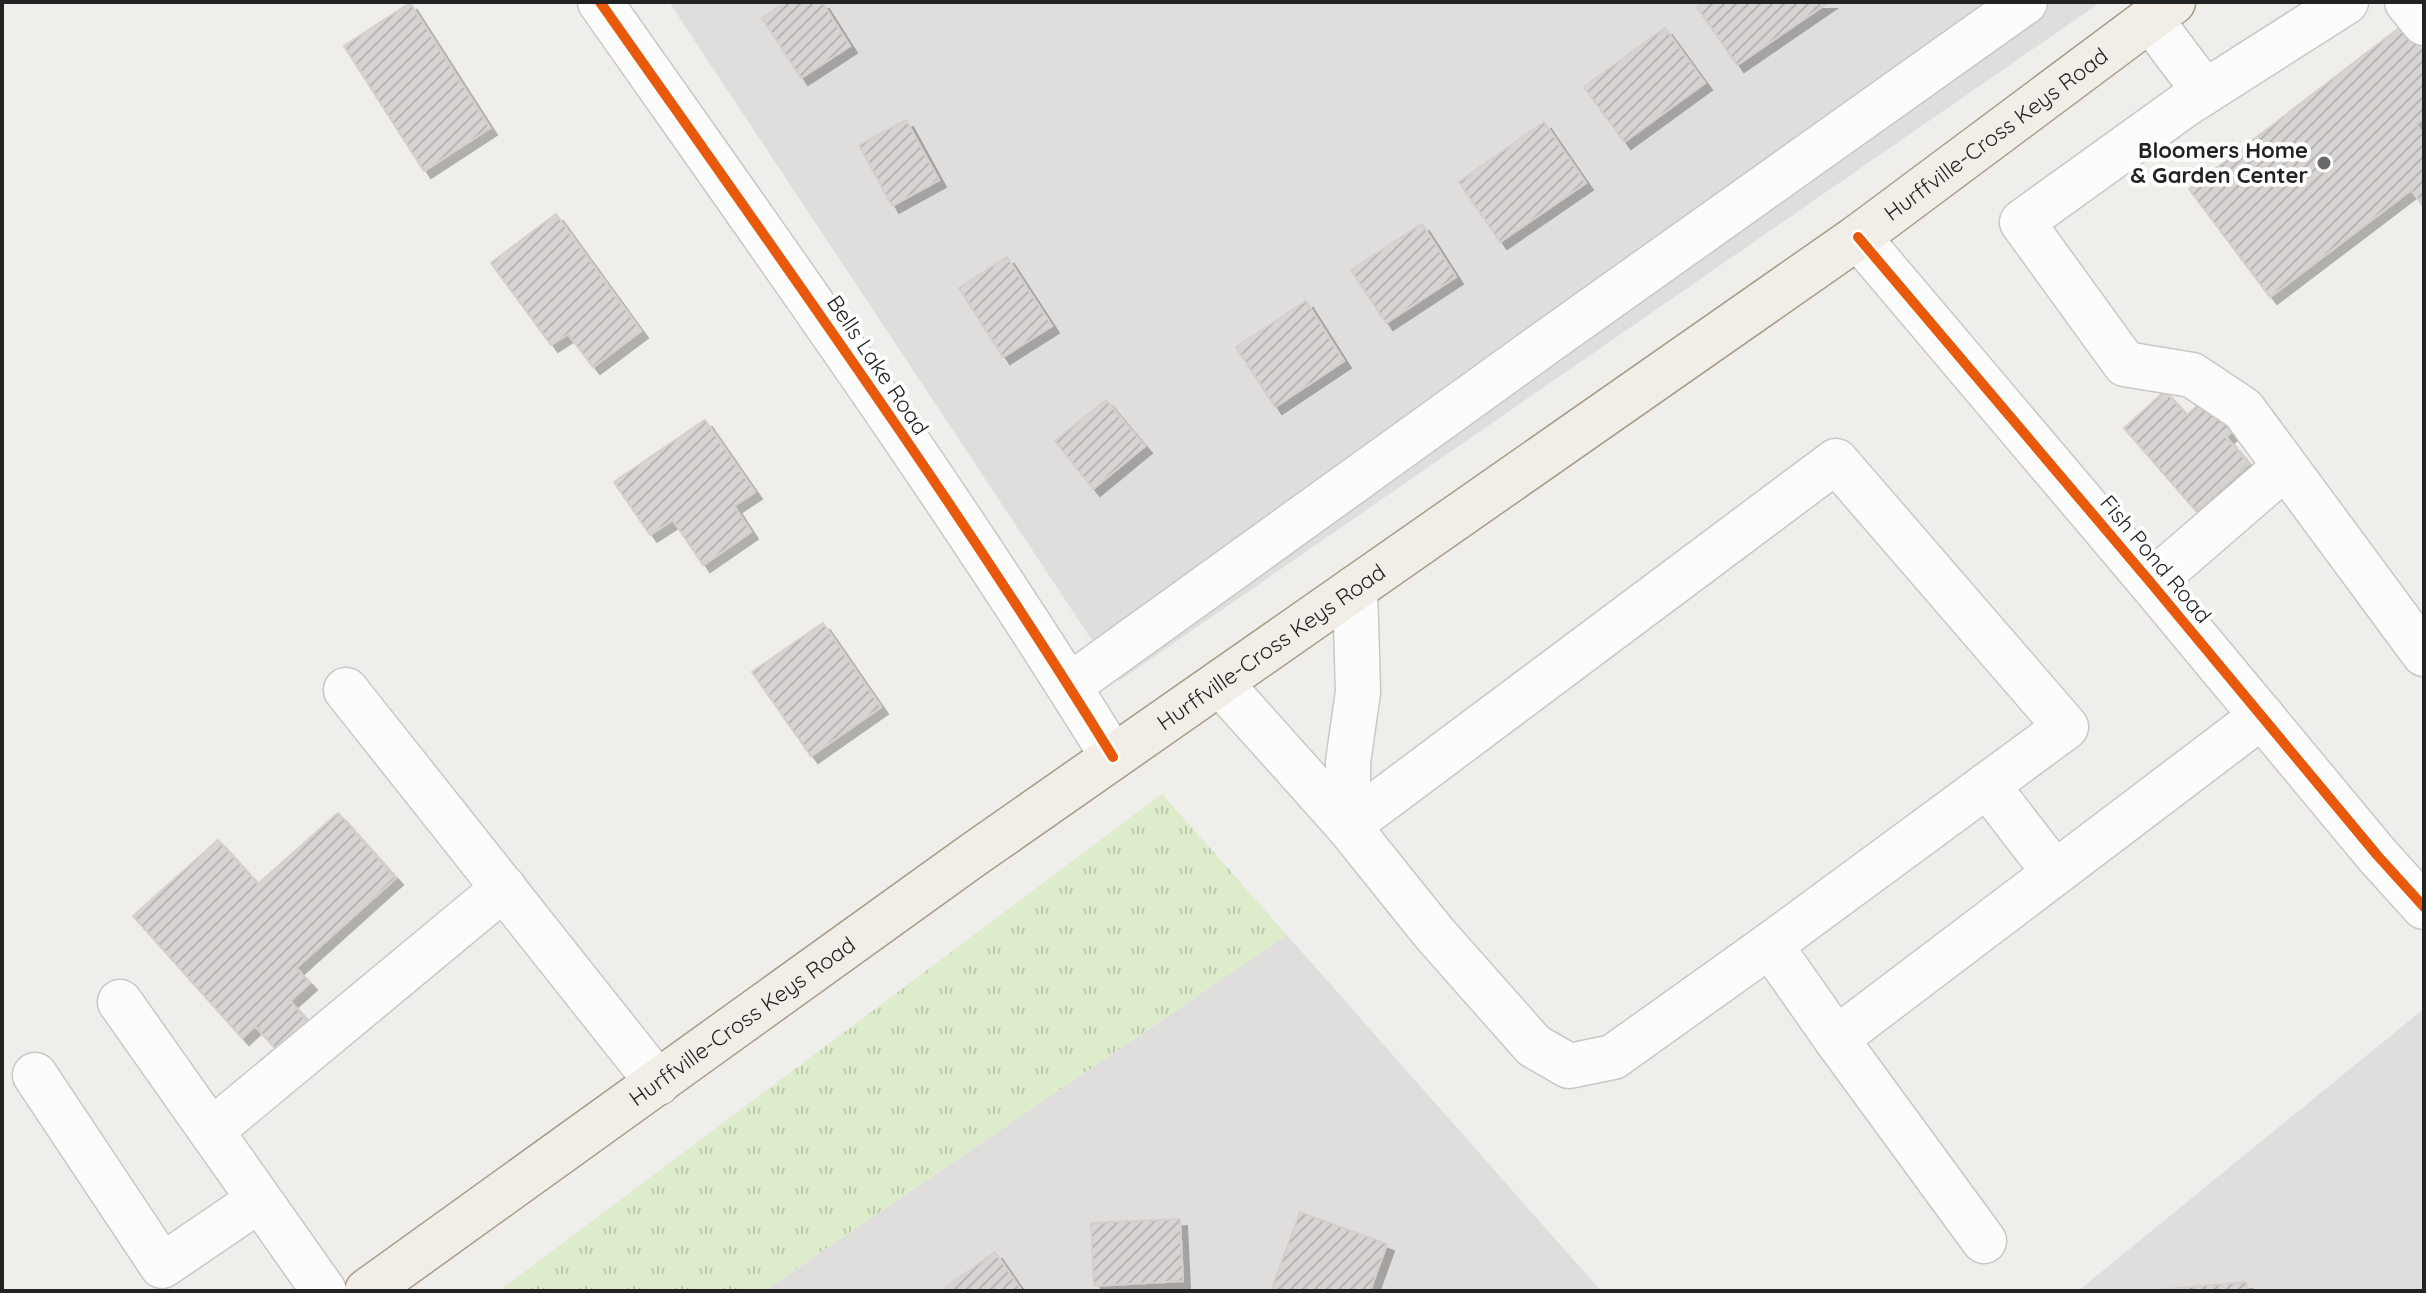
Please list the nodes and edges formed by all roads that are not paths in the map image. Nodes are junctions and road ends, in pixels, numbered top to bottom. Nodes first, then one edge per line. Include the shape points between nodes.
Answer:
1 (600, 2) edge
2 (2025, 2) edge
3 (2346, 2) edge
4 (2407, 2) edge
5 (2161, 10) edge
6 (2424, 23) edge
7 (2205, 92) junction
8 (1858, 237) junction
9 (2285, 467) junction
10 (2151, 583) junction
11 (1355, 588) junction
12 (2424, 654) edge
13 (1220, 683) junction
14 (1069, 686) junction
15 (346, 690) dead end
16 (2262, 716) junction
17 (1113, 757) junction
18 (1987, 785) junction
19 (1348, 826) junction
20 (2055, 873) junction
21 (504, 888) junction
22 (2424, 907) edge
23 (1770, 945) junction
24 (120, 1002) dead end
25 (1836, 1039) junction
26 (35, 1075) dead end
27 (658, 1083) junction
28 (211, 1131) junction
29 (259, 1200) junction
30 (1984, 1241) dead end
31 (324, 1291) edge
32 (367, 1291) edge

1 - 14 street, Bells Lake Road via 866,381
2 - 14 street
3 - 7 street
4 - 6 street
5 - 7 street
5 - 8 main road, Hurffville-Cross Keys Road
7 - 9 street via 2022,222 2125,364 2192,375 2243,409
8 - 10 street, Fish Pond Road
8 - 11 main road, Hurffville-Cross Keys Road
9 - 10 street
9 - 12 street
10 - 16 street, Fish Pond Road
11 - 13 main road, Hurffville-Cross Keys Road
11 - 19 street via 1358,692 1348,762
13 - 17 main road, Hurffville-Cross Keys Road
13 - 19 street
14 - 17 street, Bells Lake Road
15 - 21 street
16 - 20 street
16 - 22 street, Fish Pond Road
17 - 27 main road, Hurffville-Cross Keys Road
18 - 19 street via 2066,727 1836,461
18 - 20 street
18 - 23 street
19 - 23 street via 1534,1046 1569,1066 1613,1057
20 - 25 street
21 - 27 street
21 - 28 street
23 - 25 street
24 - 28 street
25 - 30 street
26 - 29 street via 162,1266
27 - 32 main road, Hurffville-Cross Keys Road
28 - 29 street
29 - 31 street

